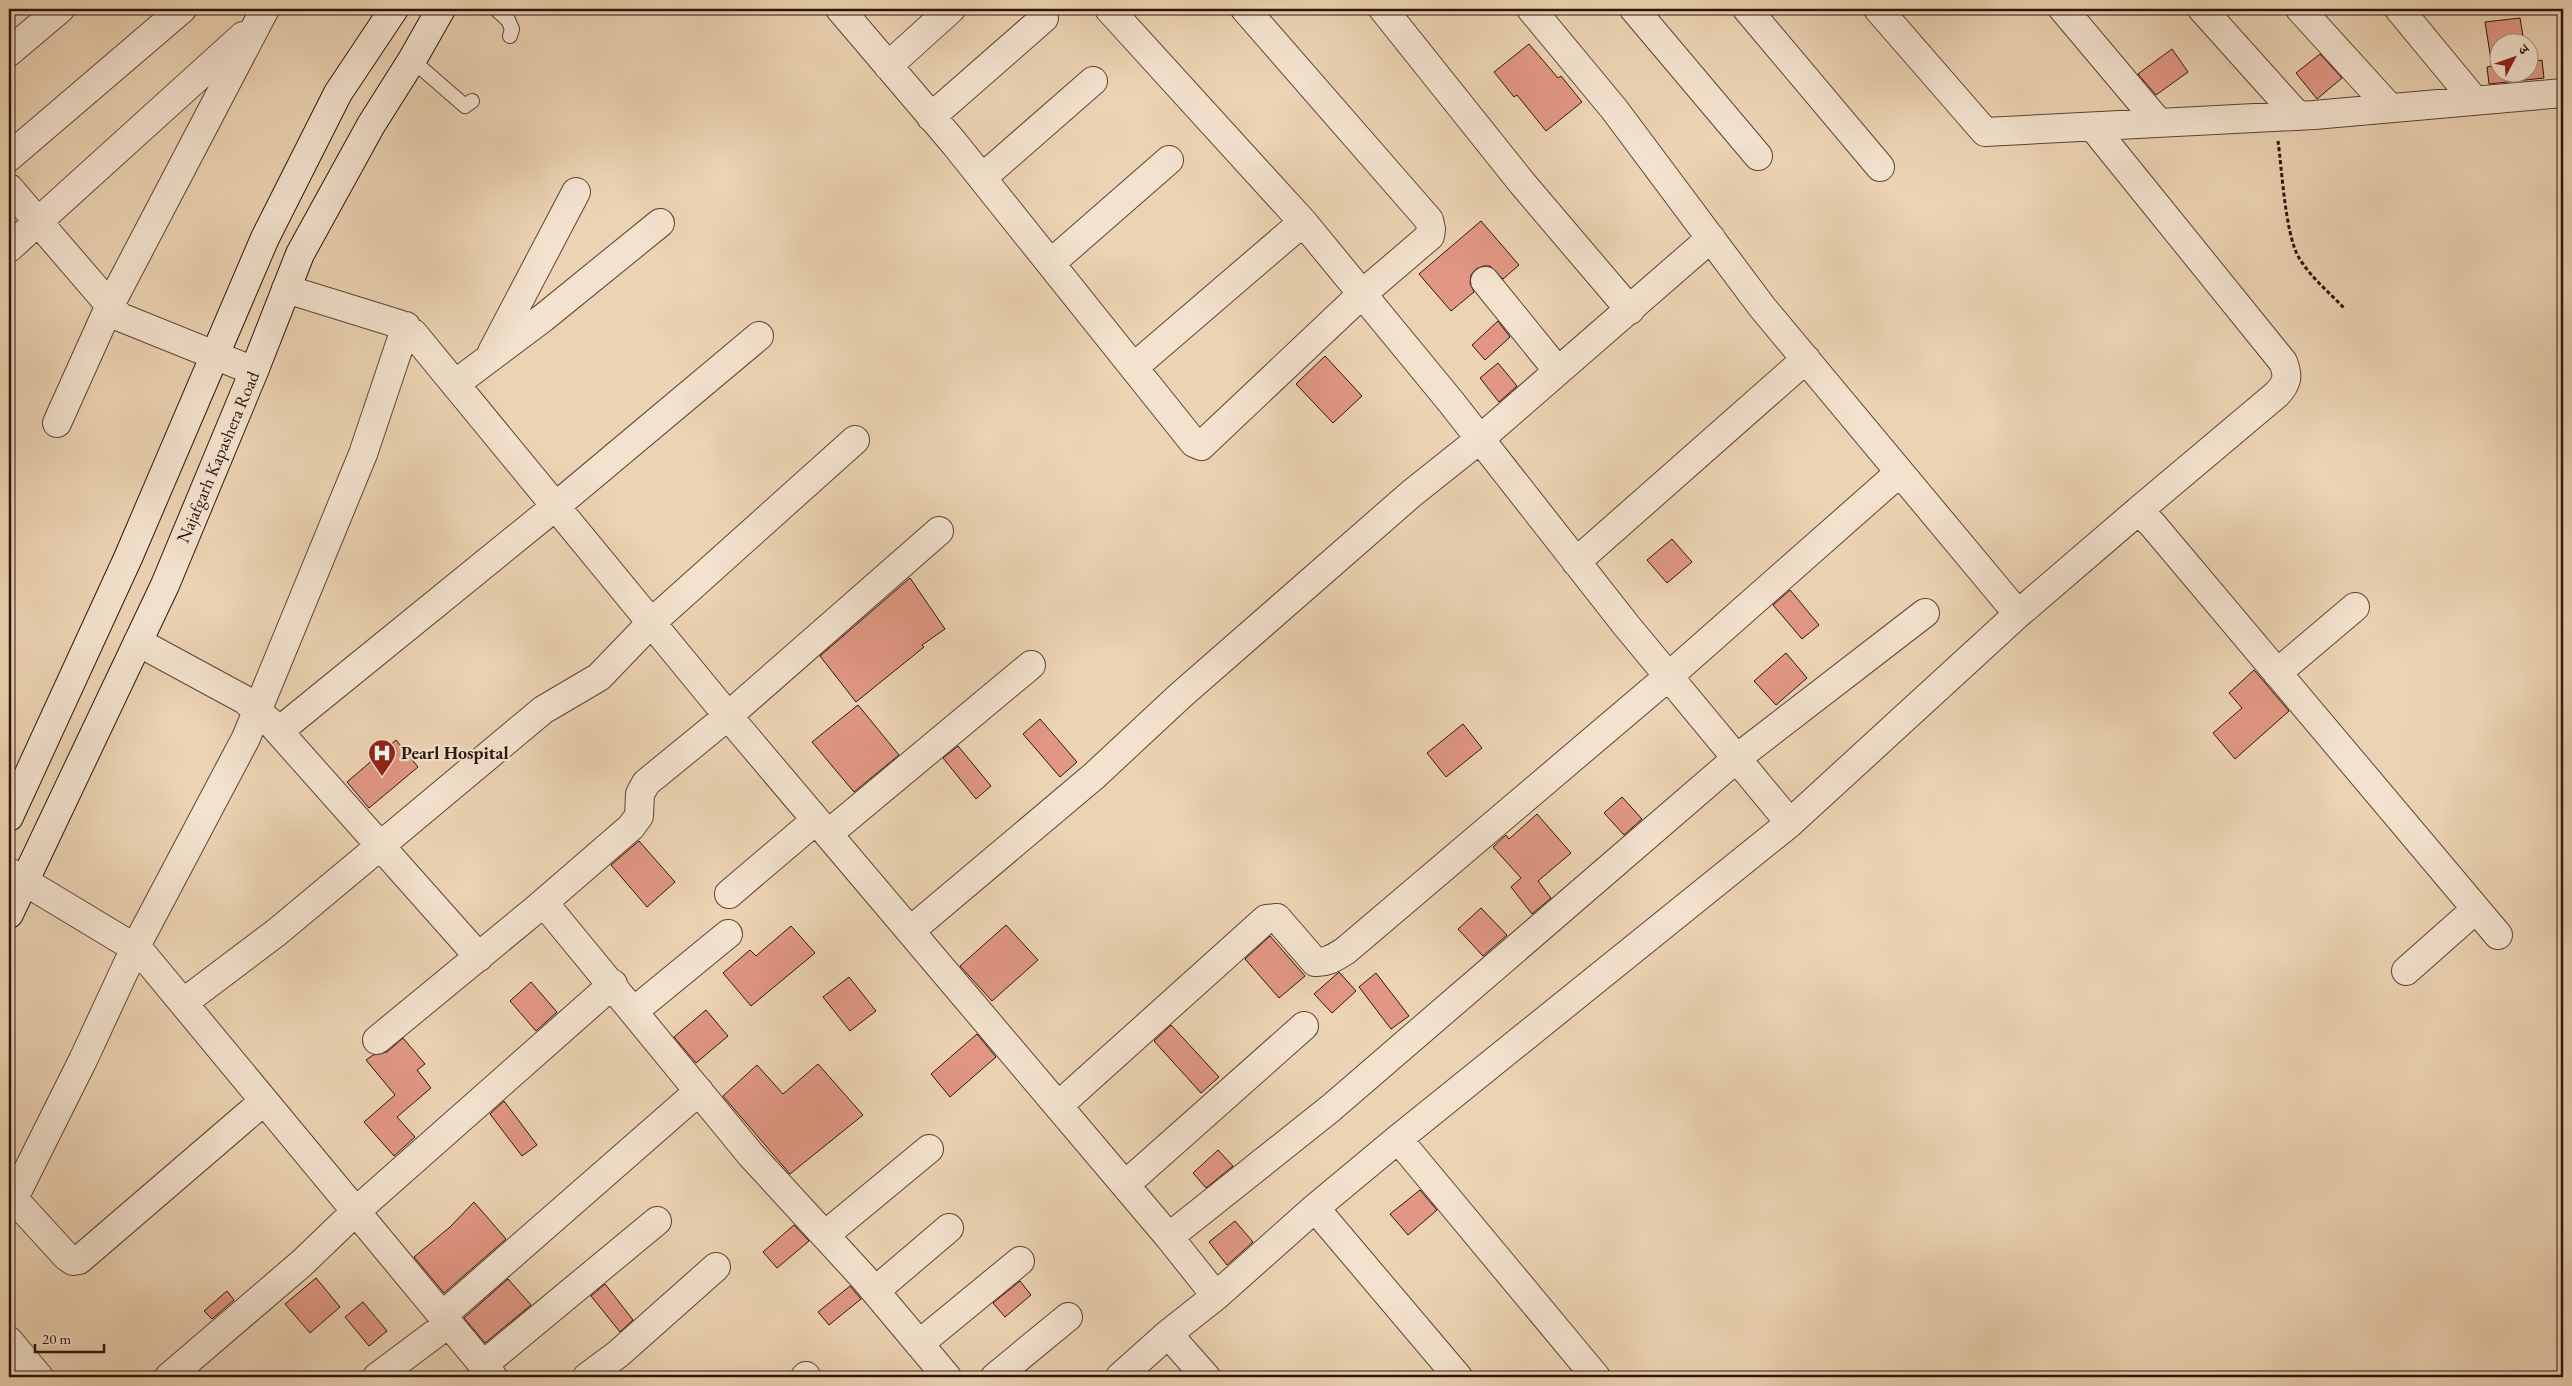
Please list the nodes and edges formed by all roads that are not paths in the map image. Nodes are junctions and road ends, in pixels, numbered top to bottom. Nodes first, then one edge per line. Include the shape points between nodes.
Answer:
1 (60, 9) edge
2 (182, 9) edge
3 (394, 9) edge
4 (441, 9) edge
5 (496, 9) edge
6 (841, 9) edge
7 (951, 9) edge
8 (1109, 9) edge
9 (1245, 9) edge
10 (1382, 9) edge
11 (1531, 9) edge
12 (1634, 9) edge
13 (1747, 9) edge
14 (1878, 9) edge
15 (2063, 9) edge
16 (2202, 9) edge
17 (2300, 9) edge
18 (2399, 9) edge
19 (261, 16) edge
20 (1044, 18) dead end
21 (510, 36) dead end
22 (9, 52) edge
23 (412, 60) junction
24 (888, 66) junction
25 (1093, 81) dead end
26 (2563, 93) edge
27 (2475, 101) junction
28 (472, 102) dead end
29 (2390, 108) junction
30 (931, 117) junction
31 (2286, 117) junction
32 (2159, 123) junction
33 (2093, 127) junction
34 (1758, 156) dead end
35 (9, 157) edge
36 (1169, 160) dead end
37 (1880, 167) dead end
38 (982, 178) junction
39 (9, 188) edge
40 (576, 192) dead end
41 (1303, 222) junction
42 (660, 223) dead end
43 (38, 224) junction
44 (265, 238) junction
45 (1711, 238) junction
46 (9, 248) edge
47 (300, 254) junction
48 (1051, 263) junction
49 (1485, 282) dead end
50 (286, 290) junction
51 (1362, 294) junction
52 (110, 305) junction
53 (1630, 310) junction
54 (406, 326) junction
55 (759, 336) dead end
56 (215, 356) junction
57 (488, 359) junction
58 (1806, 359) junction
59 (1134, 366) junction
60 (254, 372) junction
61 (1558, 372) junction
62 (455, 384) junction
63 (57, 423) dead end
64 (1480, 438) junction
65 (855, 440) dead end
66 (1899, 473) junction
67 (556, 506) junction
68 (2138, 511) junction
69 (939, 531) dead end
70 (1576, 562) junction
71 (2355, 607) dead end
72 (1925, 613) dead end
73 (2018, 614) junction
74 (651, 623) junction
75 (138, 642) junction
76 (1031, 665) dead end
77 (2277, 673) junction
78 (1669, 676) junction
79 (257, 710) junction
80 (728, 716) junction
81 (279, 731) junction
82 (1737, 758) junction
83 (9, 817) edge
84 (1790, 824) junction
85 (822, 827) junction
86 (378, 846) junction
87 (17, 876) edge
88 (729, 894) dead end
89 (544, 902) junction
90 (2476, 909) junction
91 (9, 914) edge
92 (910, 931) junction
93 (728, 934) dead end
94 (2498, 934) dead end
95 (135, 948) junction
96 (478, 957) junction
97 (2406, 971) dead end
98 (613, 984) junction
99 (183, 1003) junction
100 (634, 1011) junction
101 (1304, 1026) dead end
102 (377, 1040) dead end
103 (699, 1091) junction
104 (264, 1101) junction
105 (1058, 1106) junction
106 (1398, 1140) junction
107 (929, 1149) dead end
108 (1125, 1185) junction
109 (11, 1203) edge
110 (1315, 1208) junction
111 (355, 1212) junction
112 (657, 1221) dead end
113 (949, 1228) dead end
114 (825, 1235) junction
115 (1169, 1238) junction
116 (1020, 1261) dead end
117 (716, 1267) dead end
118 (875, 1291) junction
119 (1216, 1296) junction
120 (1068, 1317) dead end
121 (445, 1320) junction
122 (1168, 1334) junction
123 (9, 1341) edge
124 (919, 1344) junction
125 (488, 1371) edge
126 (39, 1377) edge
127 (169, 1377) edge
128 (377, 1377) edge
129 (586, 1377) edge
130 (947, 1377) edge
131 (995, 1377) edge
132 (1120, 1377) edge
133 (1206, 1377) edge
134 (1458, 1377) edge
135 (1596, 1377) edge

1 - 22 street
2 - 35 street
3 - 44 street via 338,93
4 - 23 street, Najafgarh Kapashera Road
5 - 21 lane via 508,20 512,29
6 - 24 street
7 - 24 street
8 - 41 street
9 - 51 street via 1429,220 1430,236
10 - 53 street via 1522,183
11 - 45 street via 1614,108
12 - 34 street
13 - 37 street
14 - 33 street via 1985,132
15 - 32 street
16 - 31 street
17 - 29 street
18 - 27 street
19 - 43 street
19 - 52 street
20 - 30 street
23 - 28 lane via 456,101 465,106
23 - 47 street, Najafgarh Kapashera Road via 371,124
24 - 30 street
25 - 38 street
26 - 27 street
27 - 29 street
29 - 31 street
30 - 38 street
31 - 32 street
32 - 33 street
33 - 68 street via 2283,362 2287,373 2286,385 2277,394
36 - 48 street
38 - 48 street
39 - 43 street
40 - 57 street
41 - 51 street
41 - 59 street
42 - 57 street
43 - 46 street
43 - 52 street
44 - 47 street
44 - 56 street
45 - 53 street
45 - 58 street
47 - 50 street, Najafgarh Kapashera Road
48 - 59 street
49 - 61 street
50 - 54 street
50 - 60 street, Najafgarh Kapashera Road
51 - 59 street via 1200,446 1194,443
51 - 64 street
52 - 56 street via 120,316
52 - 63 street
53 - 61 street
54 - 62 street
54 - 79 street via 363,454
55 - 67 street
56 - 60 street
56 - 83 street via 124,567
57 - 62 street
58 - 66 street
58 - 70 street
60 - 75 street, Najafgarh Kapashera Road
61 - 64 street
62 - 67 street
64 - 70 street
64 - 92 street via 1180,695 1094,776
65 - 74 street
66 - 73 street
66 - 78 street
67 - 74 street
67 - 81 street
68 - 73 street
68 - 77 street
69 - 80 street
70 - 78 street
71 - 77 street
72 - 82 street
73 - 84 street
74 - 80 street
74 - 86 street via 599,677 543,710
75 - 79 street via 245,700
75 - 87 street, Najafgarh Kapashera Road
76 - 85 street
77 - 90 street
78 - 82 street
78 - 105 street via 1345,951 1323,963 1315,962 1277,918 1266,920
79 - 81 street
79 - 95 street via 246,738
80 - 85 street
80 - 89 street via 646,782 640,794 639,816 631,826
81 - 86 street
82 - 84 street
82 - 115 street via 1331,1108
84 - 106 street
85 - 88 street
85 - 92 street
86 - 96 street
86 - 99 street via 277,932
87 - 91 street, Najafgarh Kapashera Road
87 - 95 street
89 - 96 street
89 - 98 street
90 - 94 street
90 - 97 street
92 - 105 street
93 - 100 street
95 - 99 street
95 - 109 street
96 - 102 street
98 - 100 street
98 - 111 street
99 - 104 street
100 - 103 street
101 - 108 street
103 - 114 street via 751,1155
103 - 121 street
104 - 109 street via 79,1260 73,1261 66,1256
104 - 111 street
105 - 108 street
106 - 110 street
106 - 135 street
107 - 114 street
108 - 115 street
110 - 119 street
110 - 134 street
111 - 121 street
111 - 127 street via 302,1263
112 - 125 street
113 - 118 street
114 - 118 street
115 - 119 street
116 - 124 street
117 - 129 street via 618,1354
118 - 124 street
119 - 122 street
120 - 131 street
121 - 125 street
121 - 128 street
122 - 132 street
122 - 133 street
123 - 126 street
124 - 130 street

